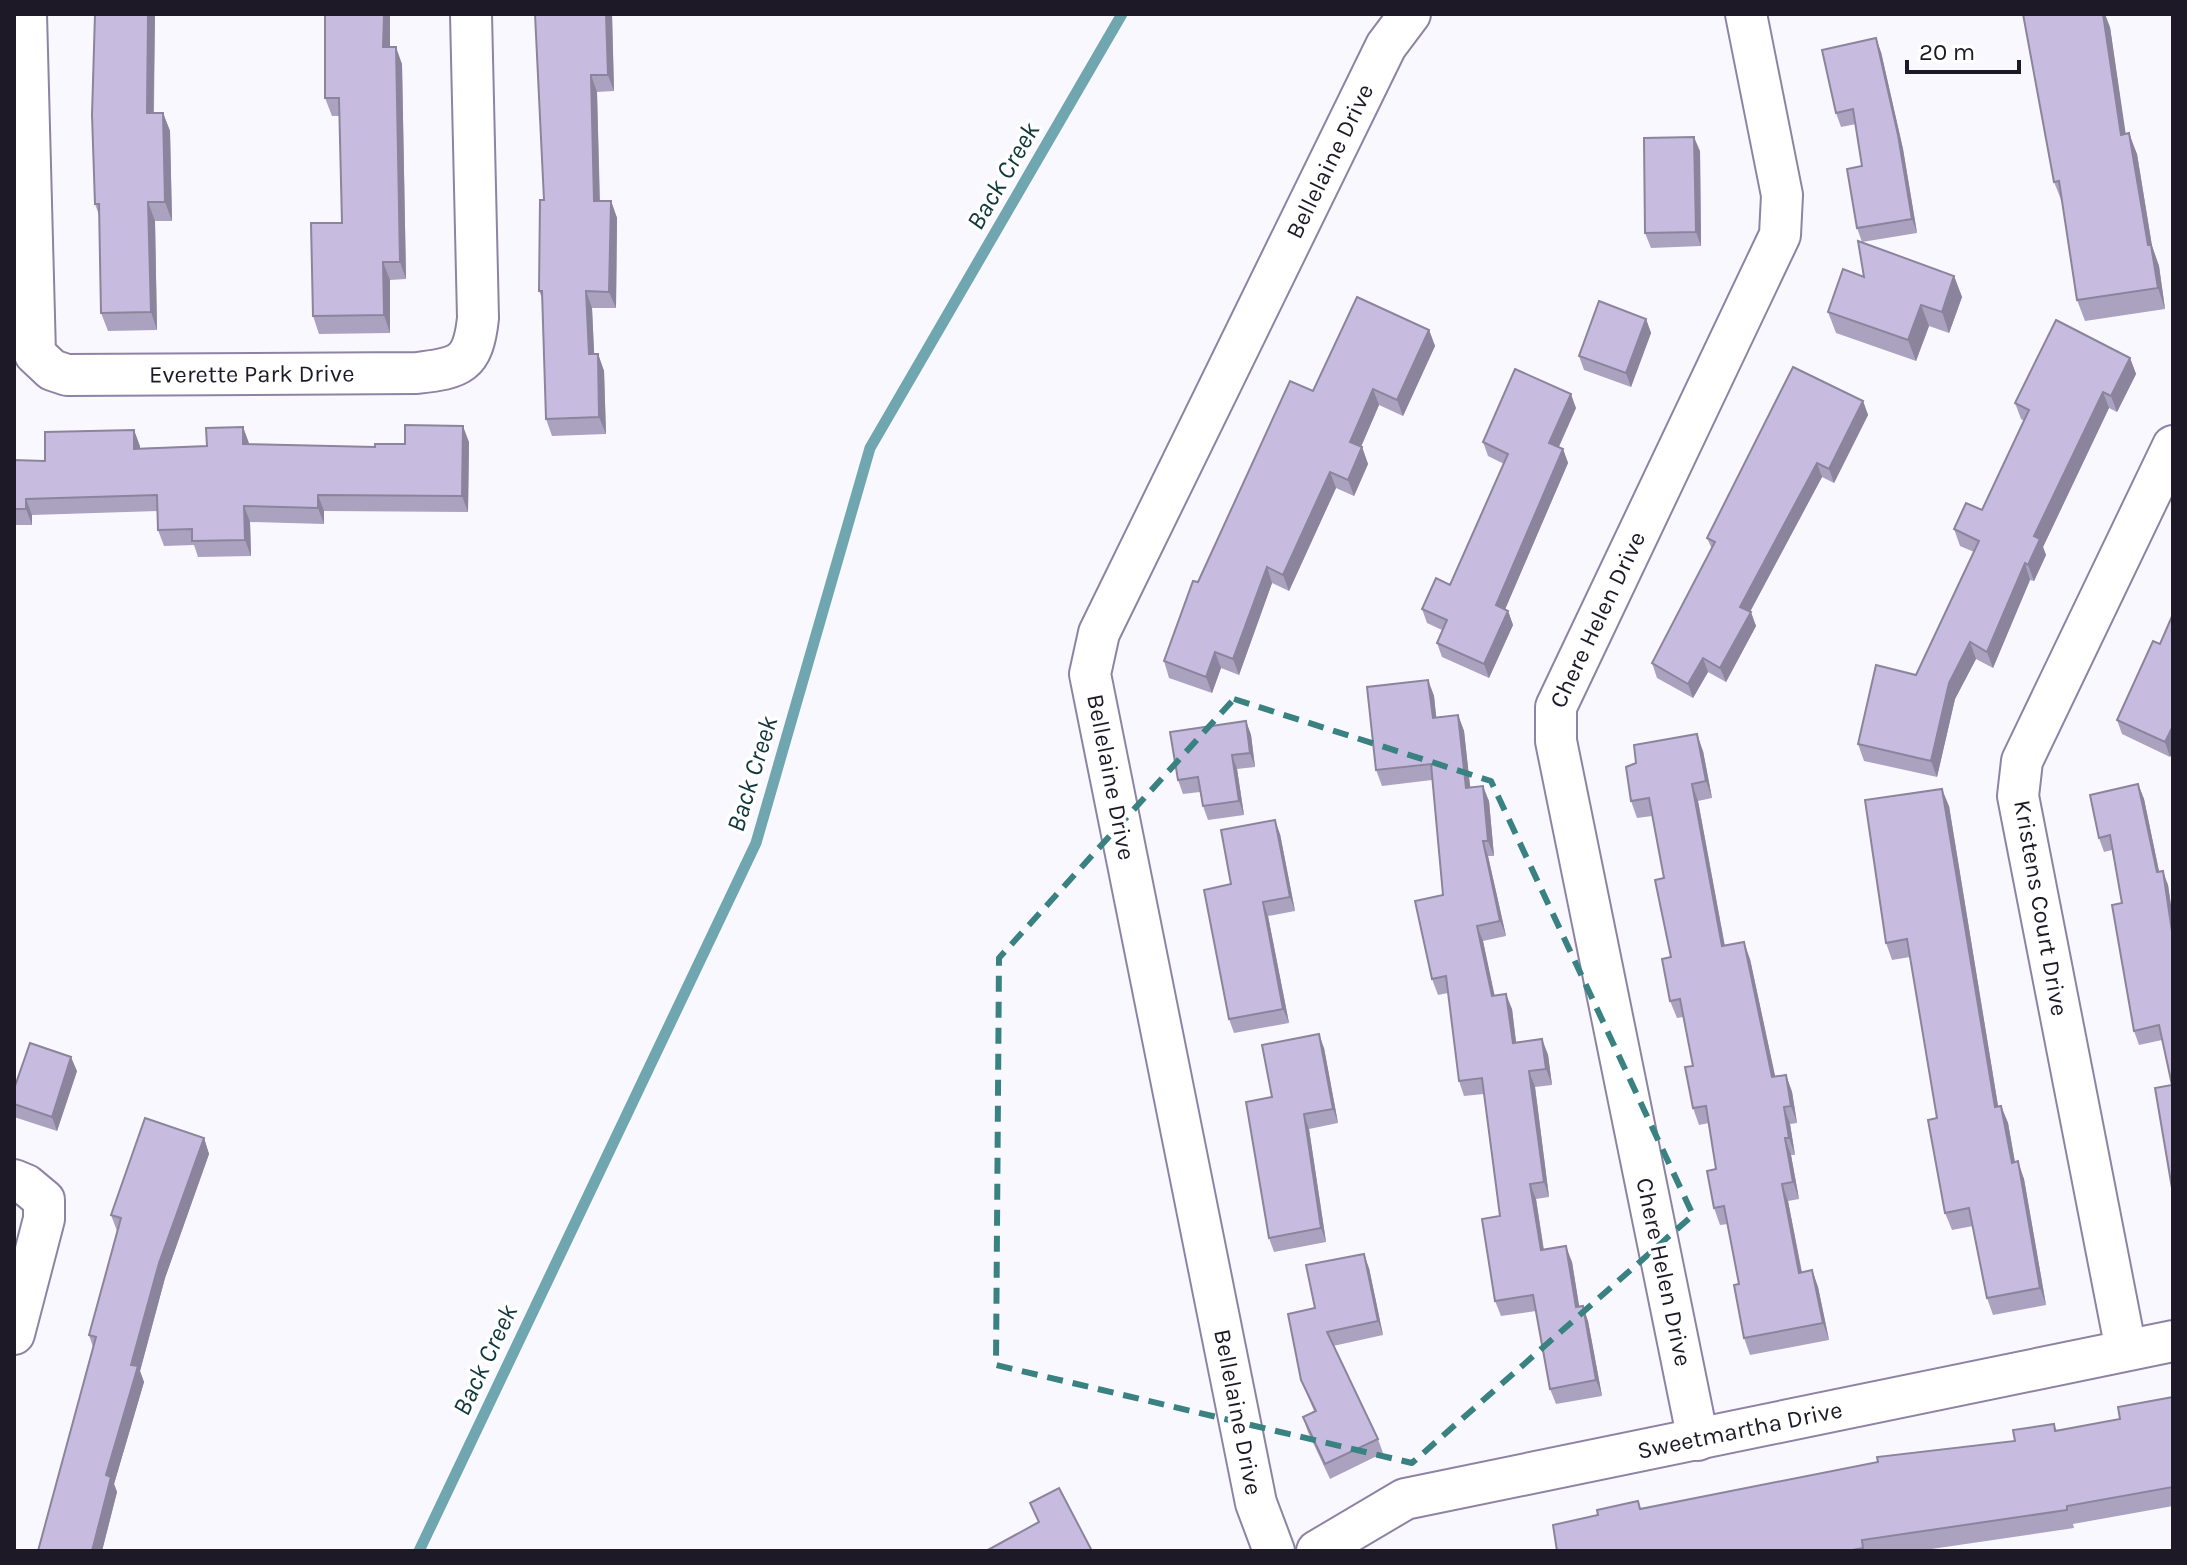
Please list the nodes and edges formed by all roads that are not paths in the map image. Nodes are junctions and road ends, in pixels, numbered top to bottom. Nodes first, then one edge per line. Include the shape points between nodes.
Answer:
1 (26, 14) edge
2 (471, 14) edge
3 (1410, 14) edge
4 (1746, 14) edge
5 (2173, 446) edge
6 (14, 1180) edge
7 (14, 1334) edge
8 (2173, 1341) edge
9 (2126, 1350) junction
10 (1698, 1440) junction
11 (1274, 1551) edge
12 (1317, 1551) edge

1 - 2 street, Everette Park Drive via 35,354 52,370 67,375 417,373 463,363 475,345 478,318
3 - 11 street, Bellelaine Drive via 1386,46 1099,633 1090,674 1256,1503
4 - 10 street, Chere Helen Drive via 1782,195 1780,235 1556,707 1559,757
5 - 9 street, Kristens Court Drive via 2022,761 2018,796
6 - 7 street via 44,1200 44,1219
8 - 9 street, Sweetmartha Drive
9 - 10 street, Sweetmartha Drive
10 - 12 street, Sweetmartha Drive via 1405,1499

